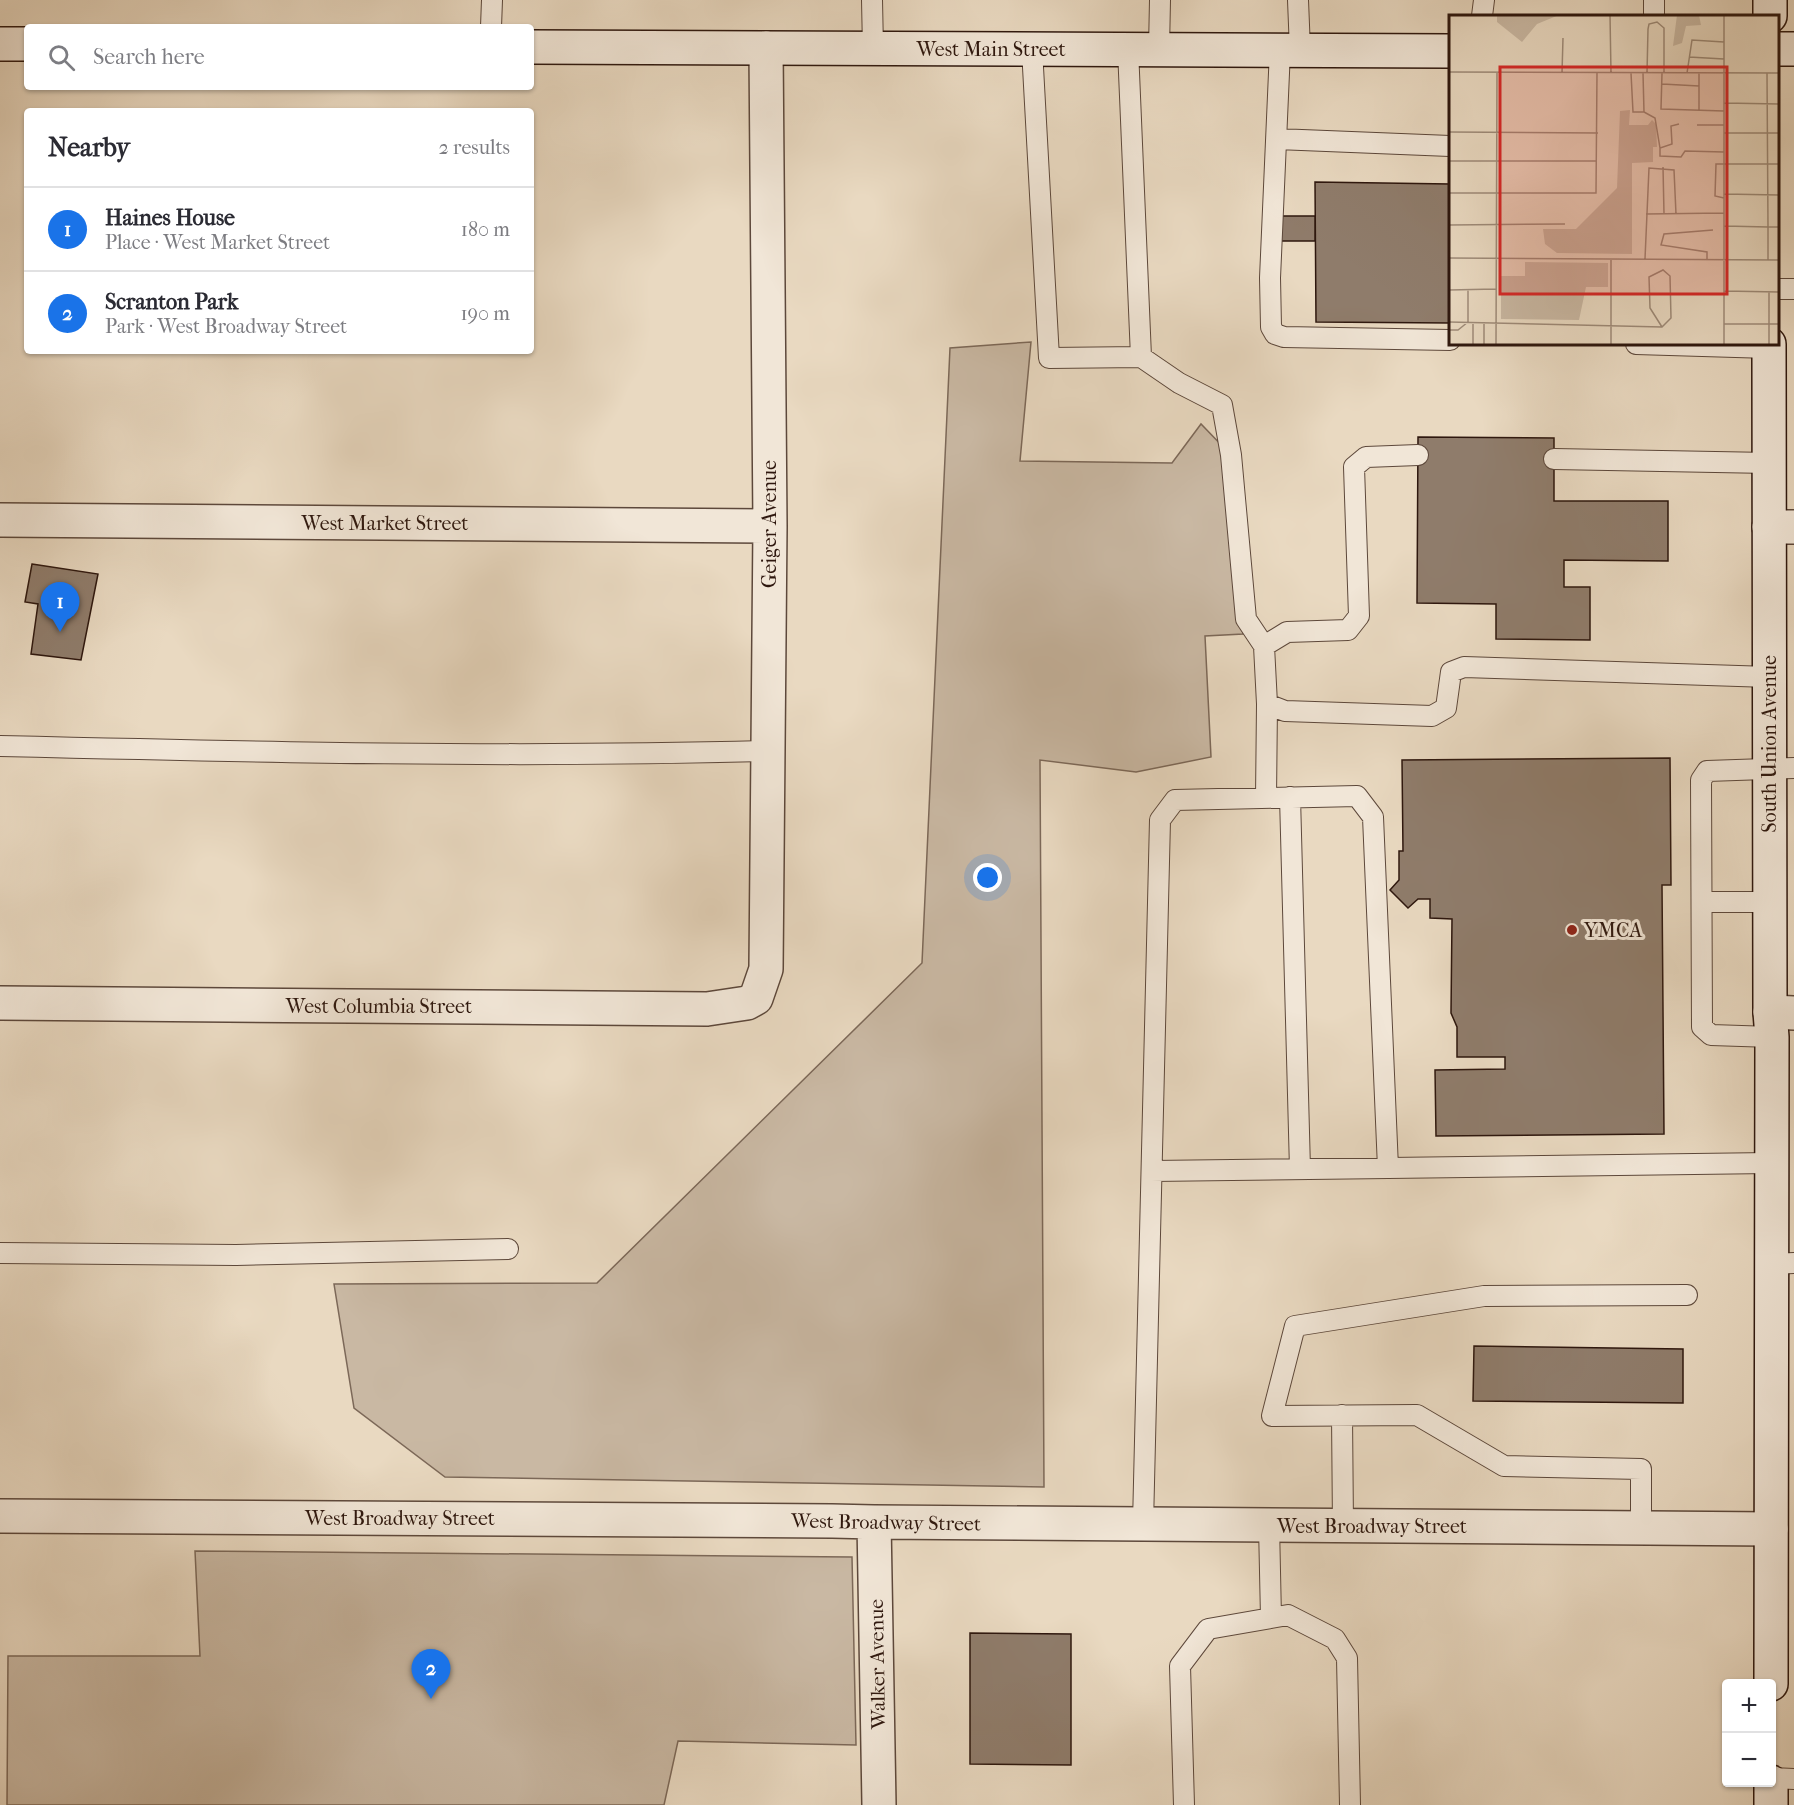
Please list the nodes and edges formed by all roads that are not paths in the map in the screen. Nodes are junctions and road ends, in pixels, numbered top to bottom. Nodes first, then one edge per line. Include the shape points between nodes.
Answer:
1 (492, 0) edge
2 (872, 0) edge
3 (1160, 0) edge
4 (1298, 0) edge
5 (1484, 0) edge
6 (1482, 15) edge
7 (492, 24) edge
8 (0, 44) edge
9 (24, 44) edge
10 (534, 47) edge
11 (766, 48) junction
12 (873, 48) junction
13 (1032, 49) junction
14 (1144, 49) junction
15 (1290, 50) junction
16 (1449, 51) edge
17 (1277, 139) junction
18 (1449, 146) edge
19 (1449, 339) edge
20 (1702, 345) edge
21 (1769, 346) edge
22 (1141, 357) junction
23 (1418, 455) dead end
24 (1554, 459) dead end
25 (1769, 464) junction
26 (0, 520) edge
27 (770, 526) junction
28 (1781, 527) edge
29 (1264, 646) junction
30 (1769, 677) junction
31 (1267, 705) junction
32 (0, 746) edge
33 (768, 751) junction
34 (1782, 768) edge
35 (1290, 797) junction
36 (1266, 798) junction
37 (1702, 902) junction
38 (1770, 902) junction
39 (756, 998) joint
40 (0, 1003) edge
41 (1778, 1021) edge
42 (1770, 1163) junction
43 (1388, 1168) junction
44 (1300, 1169) junction
45 (1152, 1171) junction
46 (508, 1249) dead end
47 (0, 1253) edge
48 (1782, 1264) edge
49 (1687, 1295) dead end
50 (1342, 1415) junction
51 (0, 1516) edge
52 (874, 1522) junction
53 (1143, 1524) junction
54 (1269, 1525) junction
55 (1343, 1526) junction
56 (1641, 1527) junction
57 (1783, 1529) edge
58 (1271, 1617) junction
59 (1771, 1679) edge
60 (1794, 1779) edge
61 (1776, 1780) edge
62 (1771, 1787) edge
63 (879, 1805) edge
64 (1184, 1805) edge
65 (1350, 1805) edge
66 (1771, 1805) edge

1 - 7 lane
2 - 12 lane
3 - 14 lane
4 - 15 lane
5 - 6 lane
8 - 9 street
10 - 11 street, West Main Street
11 - 12 street, West Main Street
11 - 27 street, Geiger Avenue
12 - 13 street, West Main Street
13 - 14 street, West Main Street
13 - 22 lane via 1049,358
14 - 15 street, West Main Street
14 - 22 lane
15 - 16 street, West Main Street
15 - 17 lane
17 - 18 lane
17 - 19 lane via 1270,278 1271,327 1275,334
20 - 21 lane
21 - 25 street, South Union Avenue
22 - 29 lane via 1222,405 1231,455 1246,619
23 - 29 lane via 1366,457 1354,467 1359,616 1348,630 1287,632
24 - 25 lane
25 - 28 street, South Union Avenue
26 - 27 street, West Market Street
27 - 33 street, Geiger Avenue
28 - 30 street, South Union Avenue
29 - 31 lane
30 - 31 lane via 1464,667 1451,672 1446,708 1432,716 1285,711
30 - 34 street, South Union Avenue
31 - 36 lane
32 - 33 lane via 467,754
33 - 39 street, Geiger Avenue via 766,969
34 - 37 lane via 1707,771 1701,780
34 - 38 street, South Union Avenue
35 - 36 lane
35 - 43 lane via 1356,796 1373,817
35 - 44 lane
36 - 45 lane via 1175,800 1160,820
37 - 38 lane
37 - 41 lane via 1702,1027 1711,1035
38 - 41 street, South Union Avenue
39 - 40 street, West Columbia Street via 707,1009
41 - 42 street, South Union Avenue
42 - 43 lane
42 - 48 street, South Union Avenue
43 - 44 lane
44 - 45 lane
45 - 53 lane
46 - 47 lane via 236,1255
48 - 57 street, South Union Avenue
49 - 50 lane via 1484,1296 1295,1326 1272,1416
50 - 55 lane
50 - 56 lane via 1417,1415 1504,1466 1641,1469
51 - 52 street, West Broadway Street
52 - 53 street, West Broadway Street
52 - 63 street, Walker Avenue
53 - 54 street, West Broadway Street
54 - 55 street, West Broadway Street
54 - 58 lane
55 - 56 street, West Broadway Street
56 - 57 street, West Broadway Street
57 - 59 street, South Union Avenue
58 - 64 lane via 1209,1629 1180,1666
58 - 65 lane via 1288,1615 1335,1639 1347,1658
60 - 61 lane
62 - 66 street

